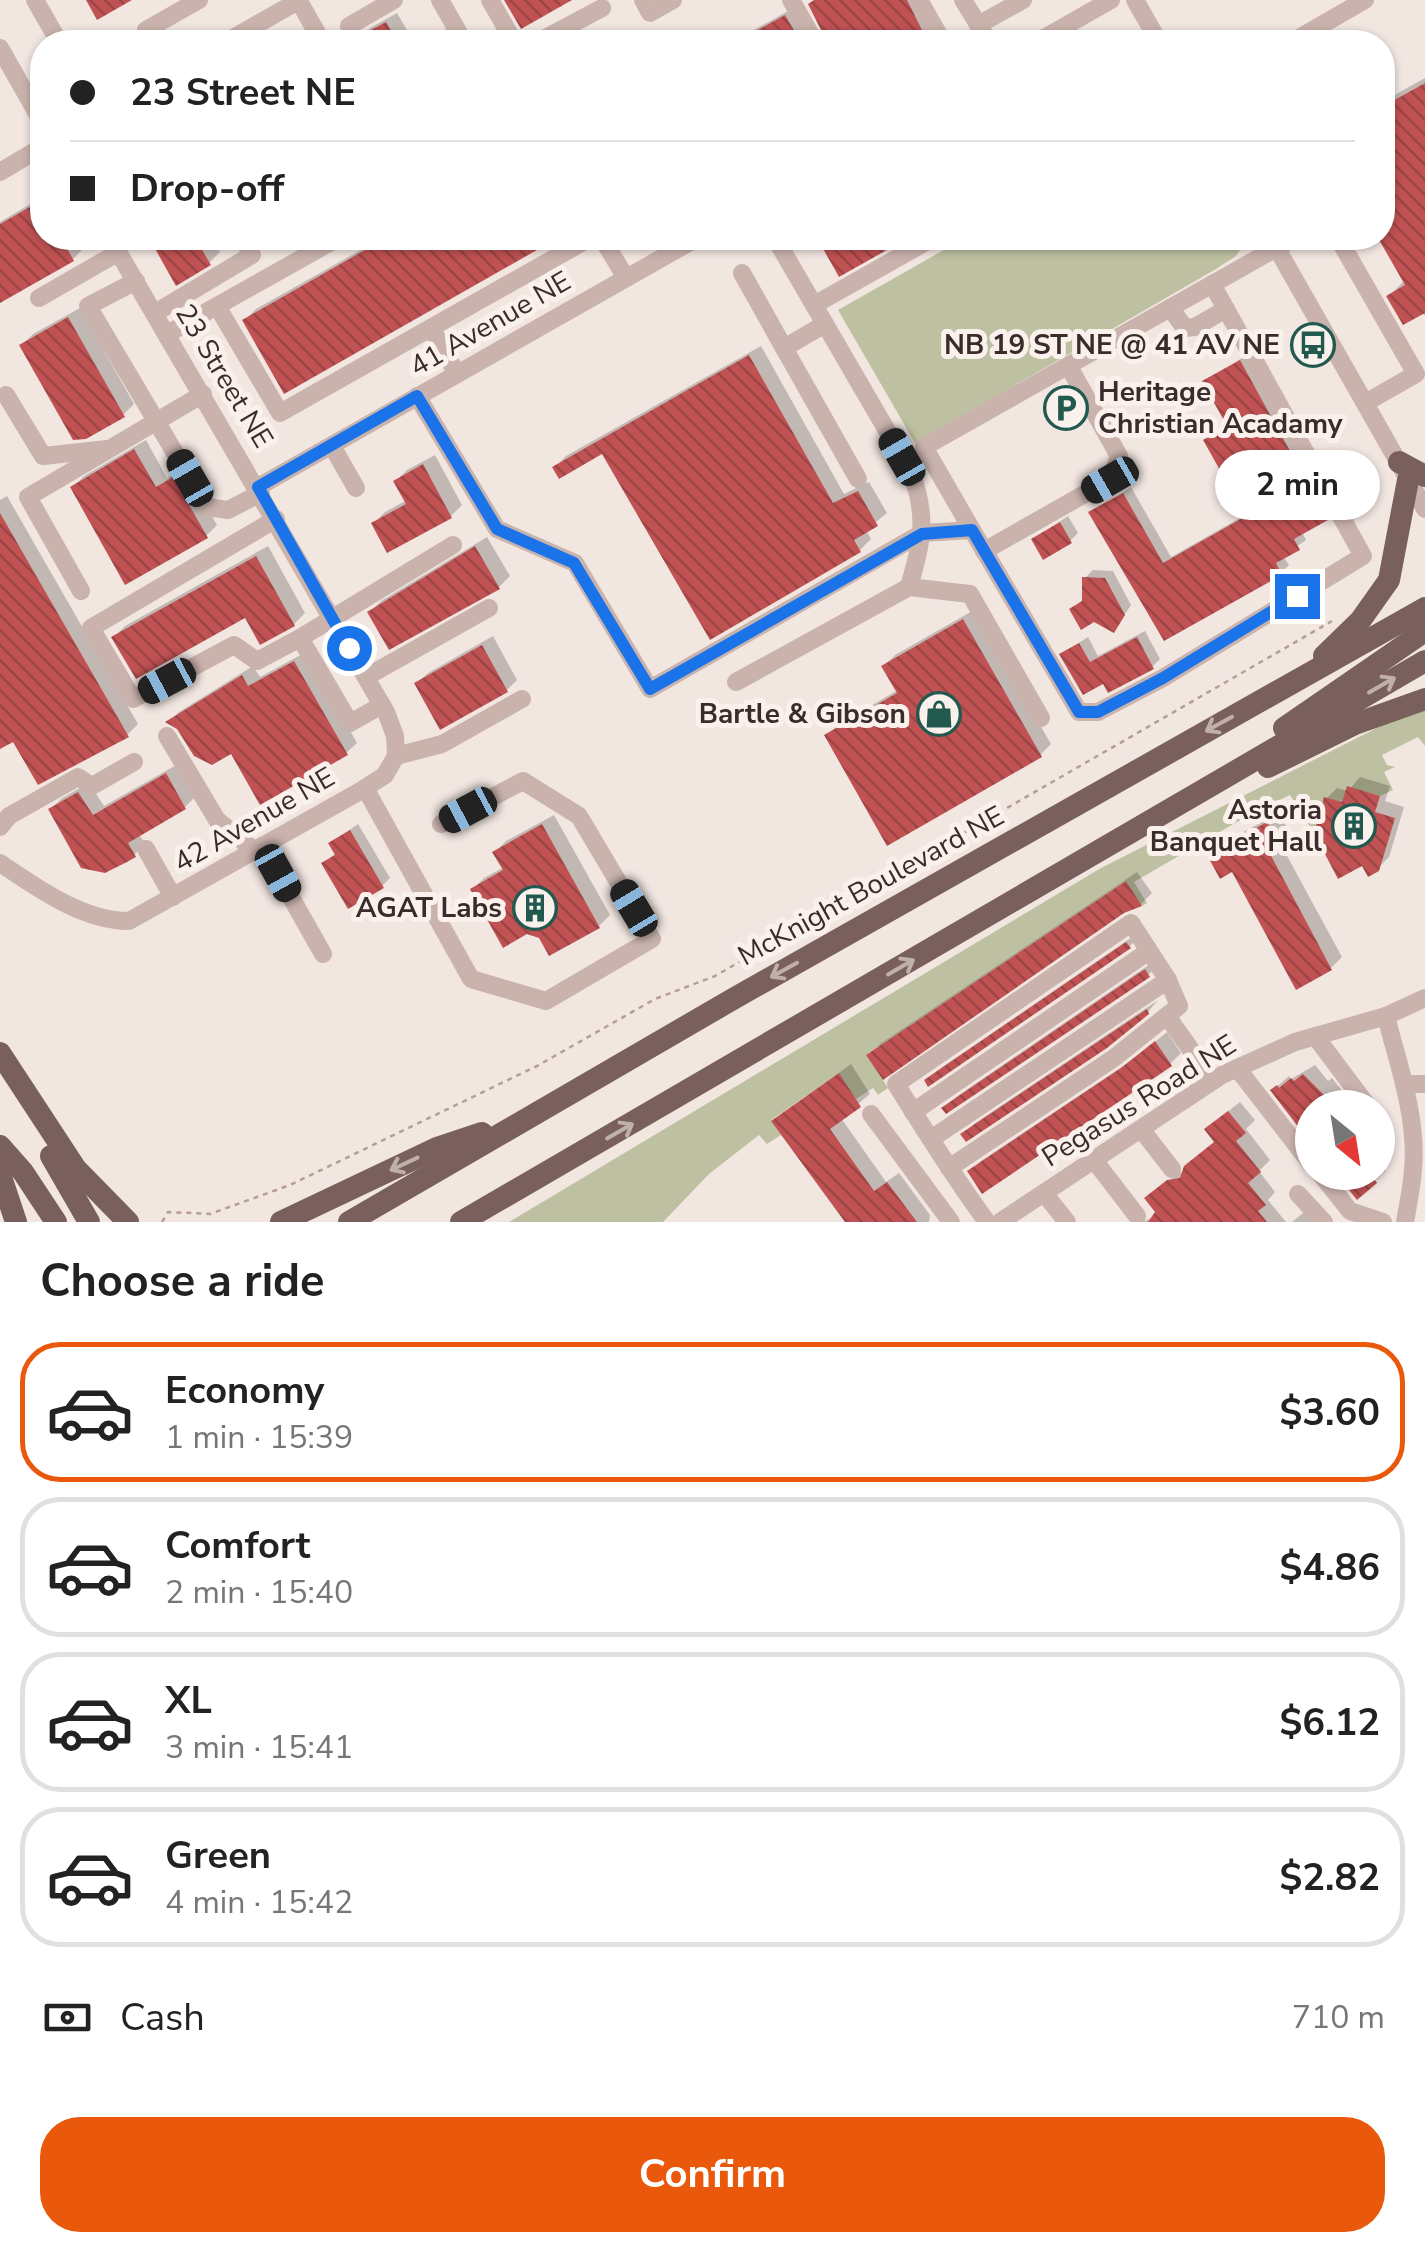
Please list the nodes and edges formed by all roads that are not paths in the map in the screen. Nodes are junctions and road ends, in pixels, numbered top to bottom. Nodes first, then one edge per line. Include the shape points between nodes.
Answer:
1 (35, 0) edge
2 (199, 0) edge
3 (394, 0) edge
4 (440, 0) edge
5 (490, 0) edge
6 (643, 0) edge
7 (673, 0) edge
8 (791, 0) edge
9 (919, 0) edge
10 (964, 0) edge
11 (1023, 0) edge
12 (1111, 0) edge
13 (1134, 0) edge
14 (1365, 0) edge
15 (289, 3) edge
16 (602, 8) dead end
17 (978, 25) junction
18 (349, 26) dead end
19 (53, 30) edge
20 (146, 30) dead end
21 (245, 30) edge
22 (312, 30) edge
23 (457, 30) edge
24 (507, 30) edge
25 (561, 30) edge
26 (808, 30) edge
27 (936, 30) edge
28 (981, 30) edge
29 (1058, 30) edge
30 (1152, 30) edge
31 (1313, 30) edge
32 (0, 48) edge
33 (30, 101) edge
34 (30, 155) edge
35 (0, 172) edge
36 (107, 250) edge
37 (117, 250) edge
38 (249, 250) edge
39 (317, 250) edge
40 (569, 250) edge
41 (609, 250) edge
42 (676, 250) edge
43 (782, 250) edge
44 (912, 250) edge
45 (1263, 250) edge
46 (1278, 250) edge
47 (1345, 250) edge
48 (742, 273) dead end
49 (626, 278) junction
50 (136, 281) junction
51 (1212, 284) junction
52 (38, 298) dead end
53 (814, 305) junction
54 (217, 306) junction
55 (1170, 308) junction
56 (1226, 309) junction
57 (155, 313) junction
58 (825, 324) junction
59 (431, 328) junction
60 (167, 334) junction
61 (784, 348) junction
62 (1068, 365) junction
63 (458, 374) junction
64 (203, 394) junction
65 (6, 396) dead end
66 (417, 396) junction
67 (1365, 403) junction
68 (157, 421) junction
69 (332, 446) junction
70 (924, 446) junction
71 (112, 448) junction
72 (902, 457) junction
73 (1411, 473) edge
74 (858, 479) dead end
75 (356, 488) dead end
76 (259, 490) junction
77 (1425, 509) edge
78 (276, 520) junction
79 (972, 530) junction
80 (922, 534) junction
81 (453, 545) dead end
82 (984, 551) junction
83 (909, 587) junction
84 (81, 591) dead end
85 (489, 608) dead end
86 (1425, 608) edge
87 (333, 620) junction
88 (1425, 631) edge
89 (300, 638) junction
90 (1425, 660) edge
91 (1304, 676) junction
92 (366, 677) junction
93 (736, 682) dead end
94 (522, 700) dead end
95 (1425, 700) edge
96 (382, 705) junction
97 (1041, 718) dead end
98 (166, 736) dead end
99 (396, 756) junction
100 (134, 762) dead end
101 (1240, 767) junction
102 (365, 788) junction
103 (1177, 804) junction
104 (442, 824) dead end
105 (0, 827) edge
106 (258, 848) junction
107 (146, 849) dead end
108 (0, 863) edge
109 (173, 897) junction
110 (1149, 951) junction
111 (323, 954) dead end
112 (1168, 980) junction
113 (1425, 998) edge
114 (1167, 1016) junction
115 (1386, 1016) junction
116 (1316, 1036) junction
117 (0, 1053) edge
118 (0, 1066) edge
119 (1237, 1068) junction
120 (1213, 1081) junction
121 (1404, 1084) junction
122 (1425, 1084) edge
123 (1356, 1090) edge
124 (913, 1112) junction
125 (872, 1114) dead end
126 (528, 1117) junction
127 (1141, 1128) junction
128 (930, 1139) junction
129 (1295, 1143) edge
130 (0, 1146) edge
131 (0, 1155) edge
132 (1094, 1160) junction
133 (949, 1168) junction
134 (1172, 1169) dead end
135 (0, 1174) edge
136 (422, 1180) junction
137 (536, 1180) junction
138 (1333, 1190) edge
139 (1044, 1193) junction
140 (1298, 1194) dead end
141 (1406, 1215) edge
142 (1137, 1216) dead end
143 (1425, 1217) edge
144 (16, 1222) edge
145 (38, 1222) edge
146 (56, 1222) edge
147 (89, 1222) edge
148 (128, 1222) edge
149 (280, 1222) edge
150 (348, 1222) edge
151 (363, 1222) edge
152 (460, 1222) edge
153 (481, 1222) edge
154 (951, 1222) edge
155 (986, 1222) edge
156 (1000, 1222) edge
157 (1067, 1222) edge
158 (1324, 1222) edge
159 (1383, 1222) edge

1 - 19 street
2 - 20 street
3 - 18 street
4 - 23 street
5 - 24 street
6 - 7 street via 650,13
8 - 26 street
9 - 27 street
10 - 17 street
11 - 17 street
12 - 29 street
13 - 30 street
14 - 31 street
15 - 21 street
15 - 22 street
16 - 25 street
17 - 28 street
32 - 33 street
34 - 35 street
36 - 52 street
37 - 50 street, 23 Street NE
38 - 57 street via 252,255
39 - 54 street
40 - 59 street
41 - 49 street
42 - 49 street, 41 Avenue NE
43 - 53 street
44 - 53 street
45 - 51 street
46 - 67 street
47 - 67 street via 1416,374
48 - 61 street
49 - 63 street, 41 Avenue NE
50 - 57 street, 23 Street NE
50 - 68 street via 88,306
51 - 55 street
51 - 56 street
53 - 58 street
54 - 59 street via 280,413
54 - 60 street
55 - 56 street via 1185,328
55 - 62 street
56 - 82 street via 1364,556 1163,678 1098,712 1079,712
57 - 60 street, 23 Street NE
58 - 61 street
58 - 72 street
59 - 63 street
60 - 64 street, 23 Street NE
61 - 74 street
62 - 70 street
62 - 82 street via 1119,456 1110,480
63 - 66 street, 41 Avenue NE
64 - 68 street
64 - 76 street, 23 Street NE
65 - 71 street via 42,456
66 - 69 street, 41 Avenue NE
66 - 80 street via 497,529 574,563 650,689
67 - 73 street
68 - 71 street
68 - 76 street, 41 Avenue NE via 207,507 228,510
69 - 75 street
69 - 76 street, 41 Avenue NE
70 - 72 street
70 - 79 street
71 - 84 street via 28,498
72 - 80 street via 922,502
73 - 77 street
73 - 91 main road via 1388,580 1360,621
76 - 78 street, 23 Street NE
78 - 87 street, 23 Street NE
78 - 89 street via 90,628 133,699 234,645 258,661
79 - 80 street
79 - 82 street
80 - 83 street
81 - 87 street
83 - 93 street
83 - 97 street via 970,594
85 - 92 street
86 - 91 main road, McKnight Boulevard NE
87 - 89 street
87 - 92 street, 23 Street NE
88 - 101 main road via 1294,719
89 - 96 street via 350,722
101 -> 90 main road
91 -> 126 main road, McKnight Boulevard NE
92 - 96 street, 23 Street NE
94 - 99 street via 442,744
95 - 103 main road
96 - 99 street, 23 Street NE
98 - 106 street via 218,820
99 - 102 street, 42 Avenue NE via 385,775
100 - 105 street via 92,786 78,777
101 - 103 main road
102 - 104 street via 471,979 546,1001 652,939 579,816 523,781
102 - 106 street, 42 Avenue NE
137 -> 103 main road
106 - 109 street, 42 Avenue NE
106 - 111 street
107 - 109 street
108 - 109 street, 42 Avenue NE via 102,918 129,921
110 - 112 street
110 - 124 street
110 - 124 street via 1131,923 975,1027 896,1084
112 - 114 street via 1179,1006
112 - 128 street
113 - 115 street, Pegasus Road NE
114 - 120 street
114 - 133 street
115 - 116 street, Pegasus Road NE
115 - 121 street
116 - 119 street, Pegasus Road NE
116 - 123 street
117 - 148 main road via 76,1169
118 - 147 main road
119 - 120 street, Pegasus Road NE
119 - 129 street
120 - 127 street, Pegasus Road NE
121 - 122 street
121 - 141 street via 1414,1140
124 - 128 street
125 - 154 street
126 - 136 main road, McKnight Boulevard NE
126 -> 149 main road via 438,1148
127 - 132 street, Pegasus Road NE
127 - 134 street
128 - 133 street
130 - 146 main road
131 - 145 main road
132 - 139 street, Pegasus Road NE
132 - 142 street
133 - 155 street
135 - 144 main road
136 - 150 main road, McKnight Boulevard NE
136 - 151 main road
137 - 152 main road
137 - 153 main road
138 - 159 street via 1350,1211
139 - 156 street, Pegasus Road NE
139 - 157 street
140 - 158 street
141 - 143 street

